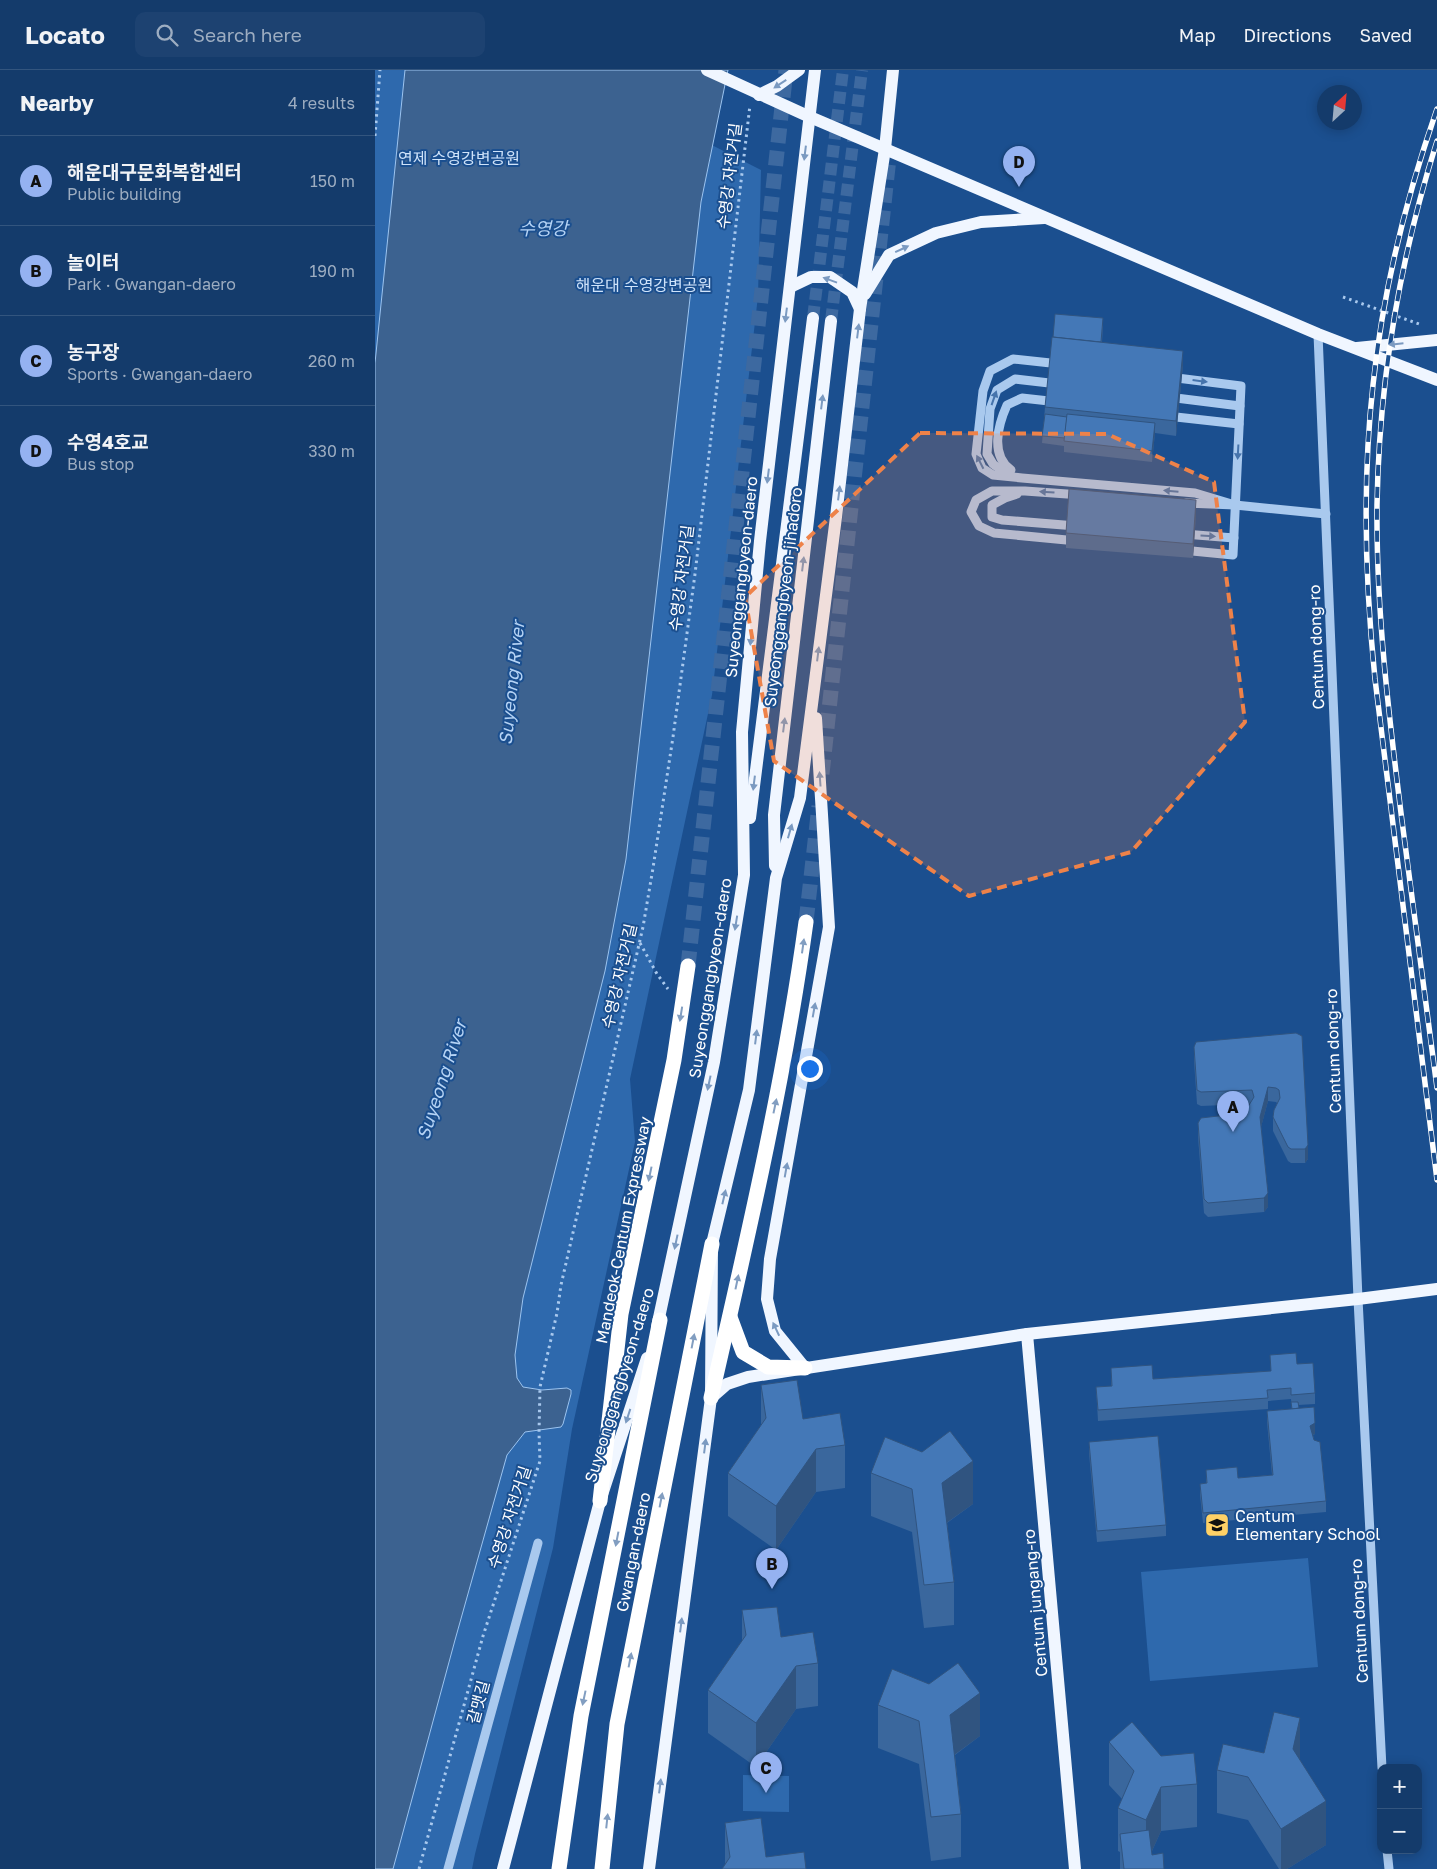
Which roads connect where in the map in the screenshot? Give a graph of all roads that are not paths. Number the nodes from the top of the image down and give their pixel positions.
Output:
1 (707, 70) edge
2 (799, 70) edge
3 (815, 70) edge
4 (893, 70) edge
5 (755, 96) junction
6 (809, 117) junction
7 (885, 149) junction
8 (1046, 218) junction
9 (789, 287) junction
10 (861, 304) junction
11 (813, 318) tunnel mouth
12 (831, 321) tunnel mouth
13 (1318, 334) junction
14 (1437, 340) edge
15 (1355, 348) junction
16 (1070, 365) edge
17 (1163, 377) edge
18 (1437, 380) edge
19 (1068, 385) edge
20 (1161, 396) edge
21 (1066, 403) edge
22 (1240, 406) junction
23 (1159, 415) edge
24 (1239, 424) junction
25 (1023, 478) junction
26 (1025, 491) junction
27 (1095, 496) edge
28 (1173, 502) edge
29 (1235, 505) junction
30 (1326, 514) junction
31 (1087, 527) edge
32 (1175, 533) edge
33 (1234, 538) junction
34 (1086, 542) edge
35 (1174, 550) edge
36 (814, 688) junction
37 (744, 875) junction
38 (776, 878) junction
39 (806, 922) tunnel mouth
40 (688, 966) tunnel mouth
41 (713, 1244) junction
42 (1437, 1288) edge
43 (1359, 1299) junction
44 (730, 1317) junction
45 (659, 1320) junction
46 (1027, 1334) junction
47 (805, 1368) junction
48 (711, 1398) junction
49 (600, 1501) junction
50 (538, 1543) dead end
51 (1382, 1764) edge
52 (1387, 1854) edge
53 (448, 1869) edge
54 (503, 1869) edge
55 (559, 1869) edge
56 (602, 1869) edge
57 (649, 1869) edge
58 (1075, 1869) edge
59 (1389, 1869) edge

1 - 5 main road
2 -> 5 main road
3 - 6 main road, Suyeonggangbyeon-daero
4 - 7 main road
5 - 6 main road
6 - 7 main road
6 -> 9 main road, Suyeonggangbyeon-daero
7 - 8 main road
7 - 10 main road
10 -> 8 main road
8 - 13 main road
10 -> 9 main road
9 -> 37 main road, Suyeonggangbyeon-daero
36 -> 10 main road
11 -> 37 main road, Suyeonggangbyeon-jihadoro
38 -> 12 main road, Suyeonggangbyeon-jihadoro
13 - 15 main road
13 - 30 street, Centum dong-ro
14 -> 15 main road
15 - 18 main road
25 -> 16 street
17 -> 22 street
25 -> 19 street
20 - 22 street
21 - 25 street
22 - 24 street
23 - 24 street
24 -> 29 street
29 -> 25 street
27 -> 26 street
26 - 31 street
26 - 34 street
28 - 29 street
29 - 30 street
29 - 33 street
30 - 43 street, Centum dong-ro
32 -> 33 street
33 - 35 street
38 -> 36 main road
47 -> 36 main road
37 -> 45 main road, Suyeonggangbyeon-daero
41 -> 38 main road
44 -> 39 highway
40 -> 49 highway, Mandeok-Centum Expressway
41 - 48 main road
56 -> 41 highway, Gwangan-daero
42 - 43 main road
43 - 46 main road
43 - 51 street, Centum dong-ro
44 - 47 highway
44 - 48 highway
45 -> 49 main road, Suyeonggangbyeon-daero
45 -> 55 highway, Gwangan-daero
46 - 47 main road
46 - 58 main road, Centum jungang-ro
47 - 48 main road
57 -> 48 main road
49 - 54 main road, Suyeonggangbyeon-daero
50 - 53 street, 갈맷길
52 - 59 street

